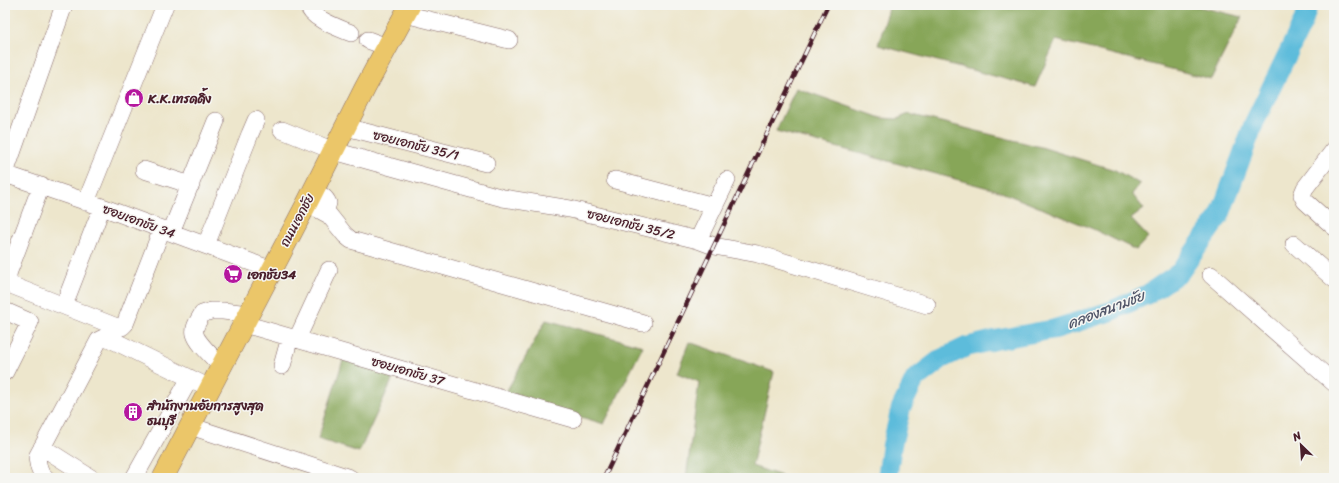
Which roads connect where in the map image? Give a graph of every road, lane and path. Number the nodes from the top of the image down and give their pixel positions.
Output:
1 (64, 5) edge
2 (164, 5) edge
3 (308, 5) edge
4 (407, 9) edge
5 (351, 33) dead end
6 (509, 40) dead end
7 (256, 120) dead end
8 (216, 121) dead end
9 (346, 127) junction
10 (282, 130) dead end
11 (1334, 150) edge
12 (334, 151) junction
13 (486, 163) dead end
14 (144, 170) dead end
15 (5, 174) edge
16 (615, 180) dead end
17 (727, 180) dead end
18 (191, 185) junction
19 (41, 186) junction
20 (86, 202) junction
21 (315, 202) junction
22 (714, 206) junction
23 (102, 207) junction
24 (1334, 227) edge
25 (166, 231) junction
26 (698, 240) junction
27 (1294, 244) dead end
28 (206, 245) junction
29 (272, 270) junction
30 (329, 270) dead end
31 (1211, 275) dead end
32 (1334, 279) edge
33 (64, 305) junction
34 (927, 306) dead end
35 (5, 311) edge
36 (246, 319) junction
37 (643, 323) dead end
38 (293, 338) junction
39 (221, 366) junction
40 (282, 366) dead end
41 (5, 372) edge
42 (190, 378) junction
43 (1334, 383) edge
44 (210, 388) junction
45 (573, 419) dead end
46 (190, 426) junction
47 (42, 447) junction
48 (167, 477) edge
49 (46, 478) edge
50 (91, 478) edge
51 (134, 478) edge
52 (350, 478) edge

1 - 15 street
2 - 20 street
3 - 5 street
4 - 6 street
4 - 9 main road, ถนนเอกชัย
7 - 28 street
8 - 18 street
9 - 12 main road, ถนนเอกชัย
9 - 13 street, ซอยเอกชัย 35/1
10 - 12 street, ซอยเอกชัย 35/2
11 - 24 street
12 - 21 main road, ถนนเอกชัย
12 - 26 street, ซอยเอกชัย 35/2
14 - 18 street
15 - 19 street, ซอยเอกชัย 34
16 - 22 street
17 - 22 street
18 - 25 street
19 - 20 street, ซอยเอกชัย 34
19 - 33 street
20 - 23 street, ซอยเอกชัย 34
21 - 29 main road, ถนนเอกชัย
21 - 37 street
22 - 26 street
23 - 25 street, ซอยเอกชัย 34
23 - 33 street
25 - 28 street, ซอยเอกชัย 34
25 - 33 street
26 - 34 street, ซอยเอกชัย 35/2
27 - 32 street
28 - 29 street, ซอยเอกชัย 34
29 - 36 main road, ถนนเอกชัย
30 - 38 street
31 - 43 street
35 - 41 street
36 - 38 street, ซอยเอกชัย 37
36 - 39 main road, ถนนเอกชัย
36 - 39 street, ซอยเอกชัย 37
38 - 40 street
38 - 45 street, ซอยเอกชัย 37
39 - 44 main road, ถนนเอกชัย
42 - 44 street
42 - 47 street
42 - 51 street
44 - 46 main road, ถนนเอกชัย
46 - 48 main road, ถนนเอกชัย
46 - 52 street
47 - 49 street
47 - 50 street

